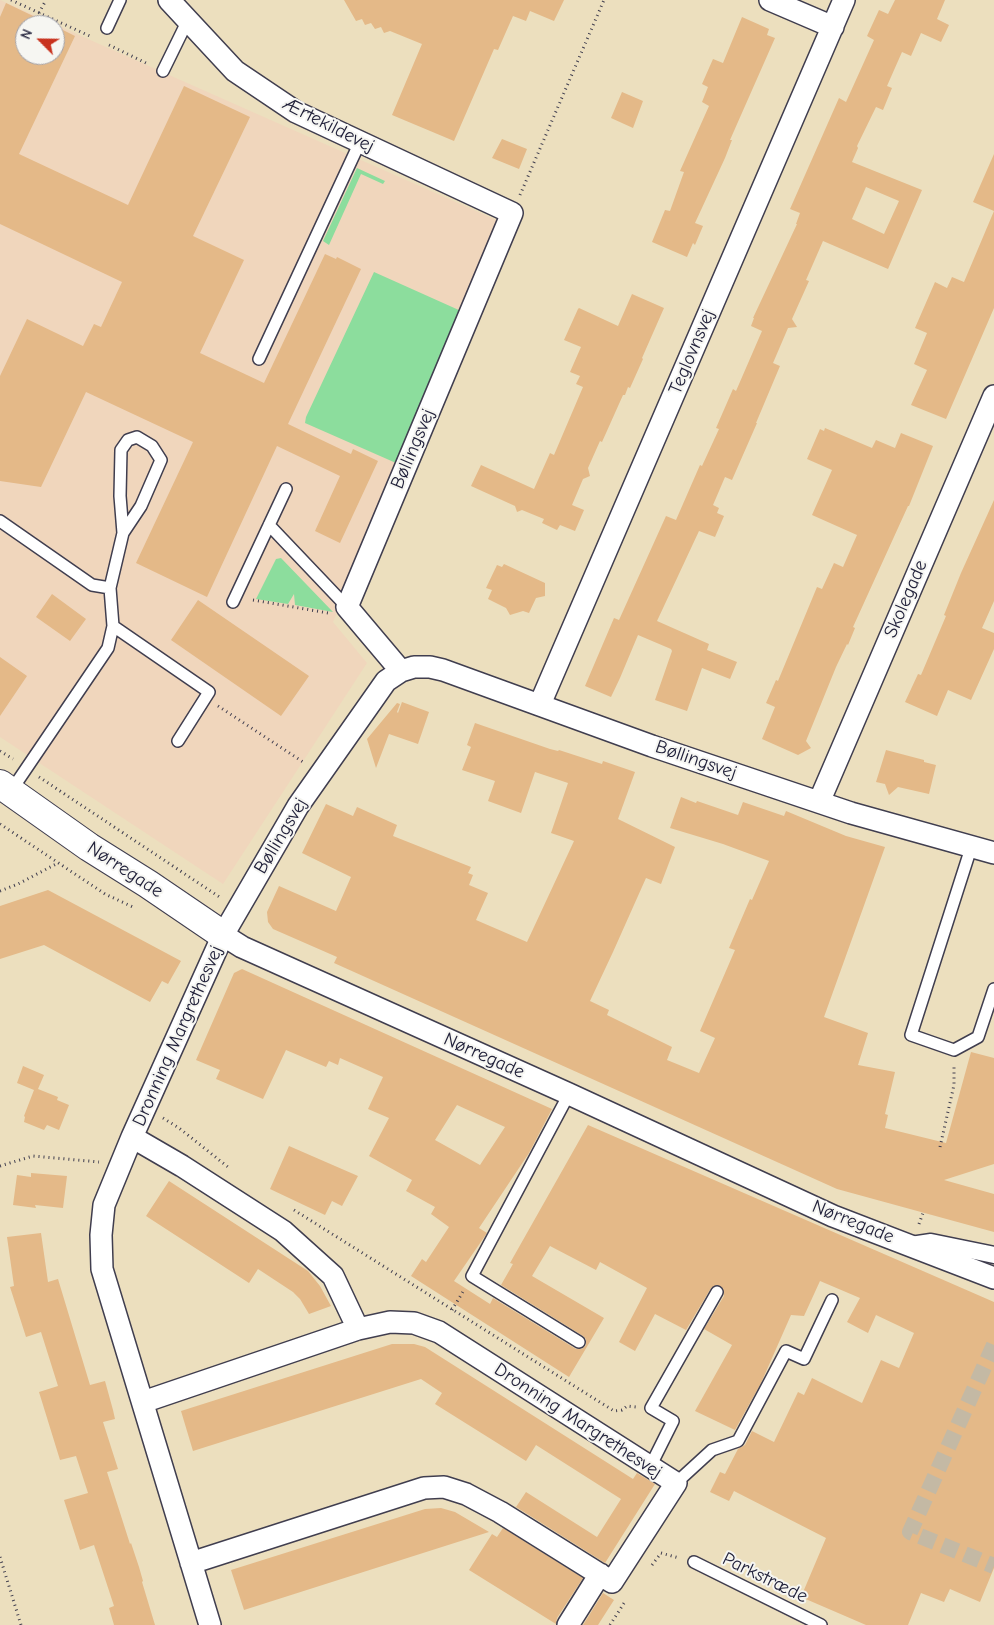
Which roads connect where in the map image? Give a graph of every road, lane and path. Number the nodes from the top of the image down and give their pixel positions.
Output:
1 (11, 0) edge
2 (46, 0) edge
3 (120, 0) edge
4 (169, 0) edge
5 (604, 0) edge
6 (770, 0) edge
7 (844, 0) edge
8 (39, 13) junction
9 (188, 20) junction
10 (833, 27) junction
11 (107, 28) dead end
12 (163, 71) joint
13 (360, 142) junction
14 (512, 213) junction
15 (259, 358) dead end
16 (994, 396) edge
17 (286, 489) dead end
18 (0, 521) edge
19 (269, 525) junction
20 (123, 533) junction
21 (110, 588) junction
22 (234, 600) joint
23 (351, 612) junction
24 (113, 626) junction
25 (401, 671) junction
26 (206, 697) junction
27 (540, 704) junction
28 (178, 741) dead end
29 (0, 751) edge
30 (26, 769) junction
31 (320, 774) junction
32 (6, 787) edge
33 (819, 802) junction
34 (0, 824) edge
35 (971, 848) junction
36 (994, 853) edge
37 (58, 863) junction
38 (0, 891) edge
39 (238, 909) junction
40 (140, 910) dead end
41 (223, 935) junction
42 (994, 989) edge
43 (954, 1050) junction
44 (569, 1094) junction
45 (144, 1110) junction
46 (132, 1137) junction
47 (940, 1148) dead end
48 (0, 1166) edge
49 (230, 1168) dead end
50 (118, 1171) junction
51 (286, 1205) dead end
52 (911, 1245) junction
53 (994, 1255) edge
54 (472, 1276) junction
55 (994, 1278) edge
56 (717, 1292) dead end
57 (832, 1300) dead end
58 (452, 1309) junction
59 (358, 1329) junction
60 (439, 1332) junction
61 (579, 1342) dead end
62 (143, 1402) junction
63 (651, 1408) junction
64 (650, 1467) junction
65 (676, 1484) junction
66 (0, 1557) edge
67 (694, 1562) joint
68 (191, 1563) junction
69 (650, 1568) dead end
70 (600, 1574) junction
71 (629, 1596) dead end
72 (21, 1625) edge
73 (210, 1625) edge
74 (568, 1625) edge
75 (610, 1625) edge
76 (821, 1625) edge

1 - 8 path
2 - 8 path
3 - 11 lane
4 - 9 street, Ærtekildevej
5 - 14 path
6 - 10 street
7 - 10 street, Teglovnsvej
8 - 12 path
9 - 12 lane
9 - 13 street, Ærtekildevej
10 - 27 street, Teglovnsvej
13 - 14 street, Ærtekildevej
13 - 15 lane
14 - 23 street, Bøllingsvej
16 - 33 street, Skolegade
17 - 19 lane
18 - 21 lane
19 - 22 lane
19 - 23 lane
20 - 20 lane
20 - 21 lane
21 - 24 lane
22 - 23 path
23 - 25 street
24 - 26 lane
24 - 30 lane
25 - 27 street, Bøllingsvej
25 - 31 street, Bøllingsvej
26 - 28 lane
26 - 31 path
27 - 33 street, Bøllingsvej
29 - 30 path
30 - 32 lane
30 - 39 path
31 - 39 street, Bøllingsvej
32 - 41 street, Nørregade
33 - 35 street, Bøllingsvej
34 - 37 path
35 - 36 street, Bøllingsvej
35 - 43 lane
37 - 38 path
37 - 40 path
39 - 41 street, Bøllingsvej
41 - 44 street, Nørregade
41 - 45 street, Dronning Margrethesvej
42 - 43 lane
43 - 47 path
44 - 52 street, Nørregade
44 - 54 lane
45 - 46 street, Dronning Margrethesvej
45 - 49 path
46 - 50 street, Dronning Margrethesvej
46 - 59 street, Dronning Margrethesvej
48 - 50 path
50 - 62 street, Dronning Margrethesvej
51 - 58 path
52 - 53 street
52 - 55 street, Nørregade
54 - 58 path
54 - 61 lane
56 - 63 lane
57 - 65 lane
58 - 60 path
58 - 63 path
59 - 60 street, Dronning Margrethesvej
59 - 62 street, Dronning Margrethesvej
60 - 64 street, Dronning Margrethesvej
62 - 68 street, Dronning Margrethesvej
63 - 64 lane
64 - 65 street, Dronning Margrethesvej
65 - 70 street, Dronning Margrethesvej
66 - 72 path
67 - 69 path
67 - 76 lane, Parkstræde
68 - 70 street
68 - 73 street, Dronning Margrethesvej
70 - 74 street
71 - 75 path

